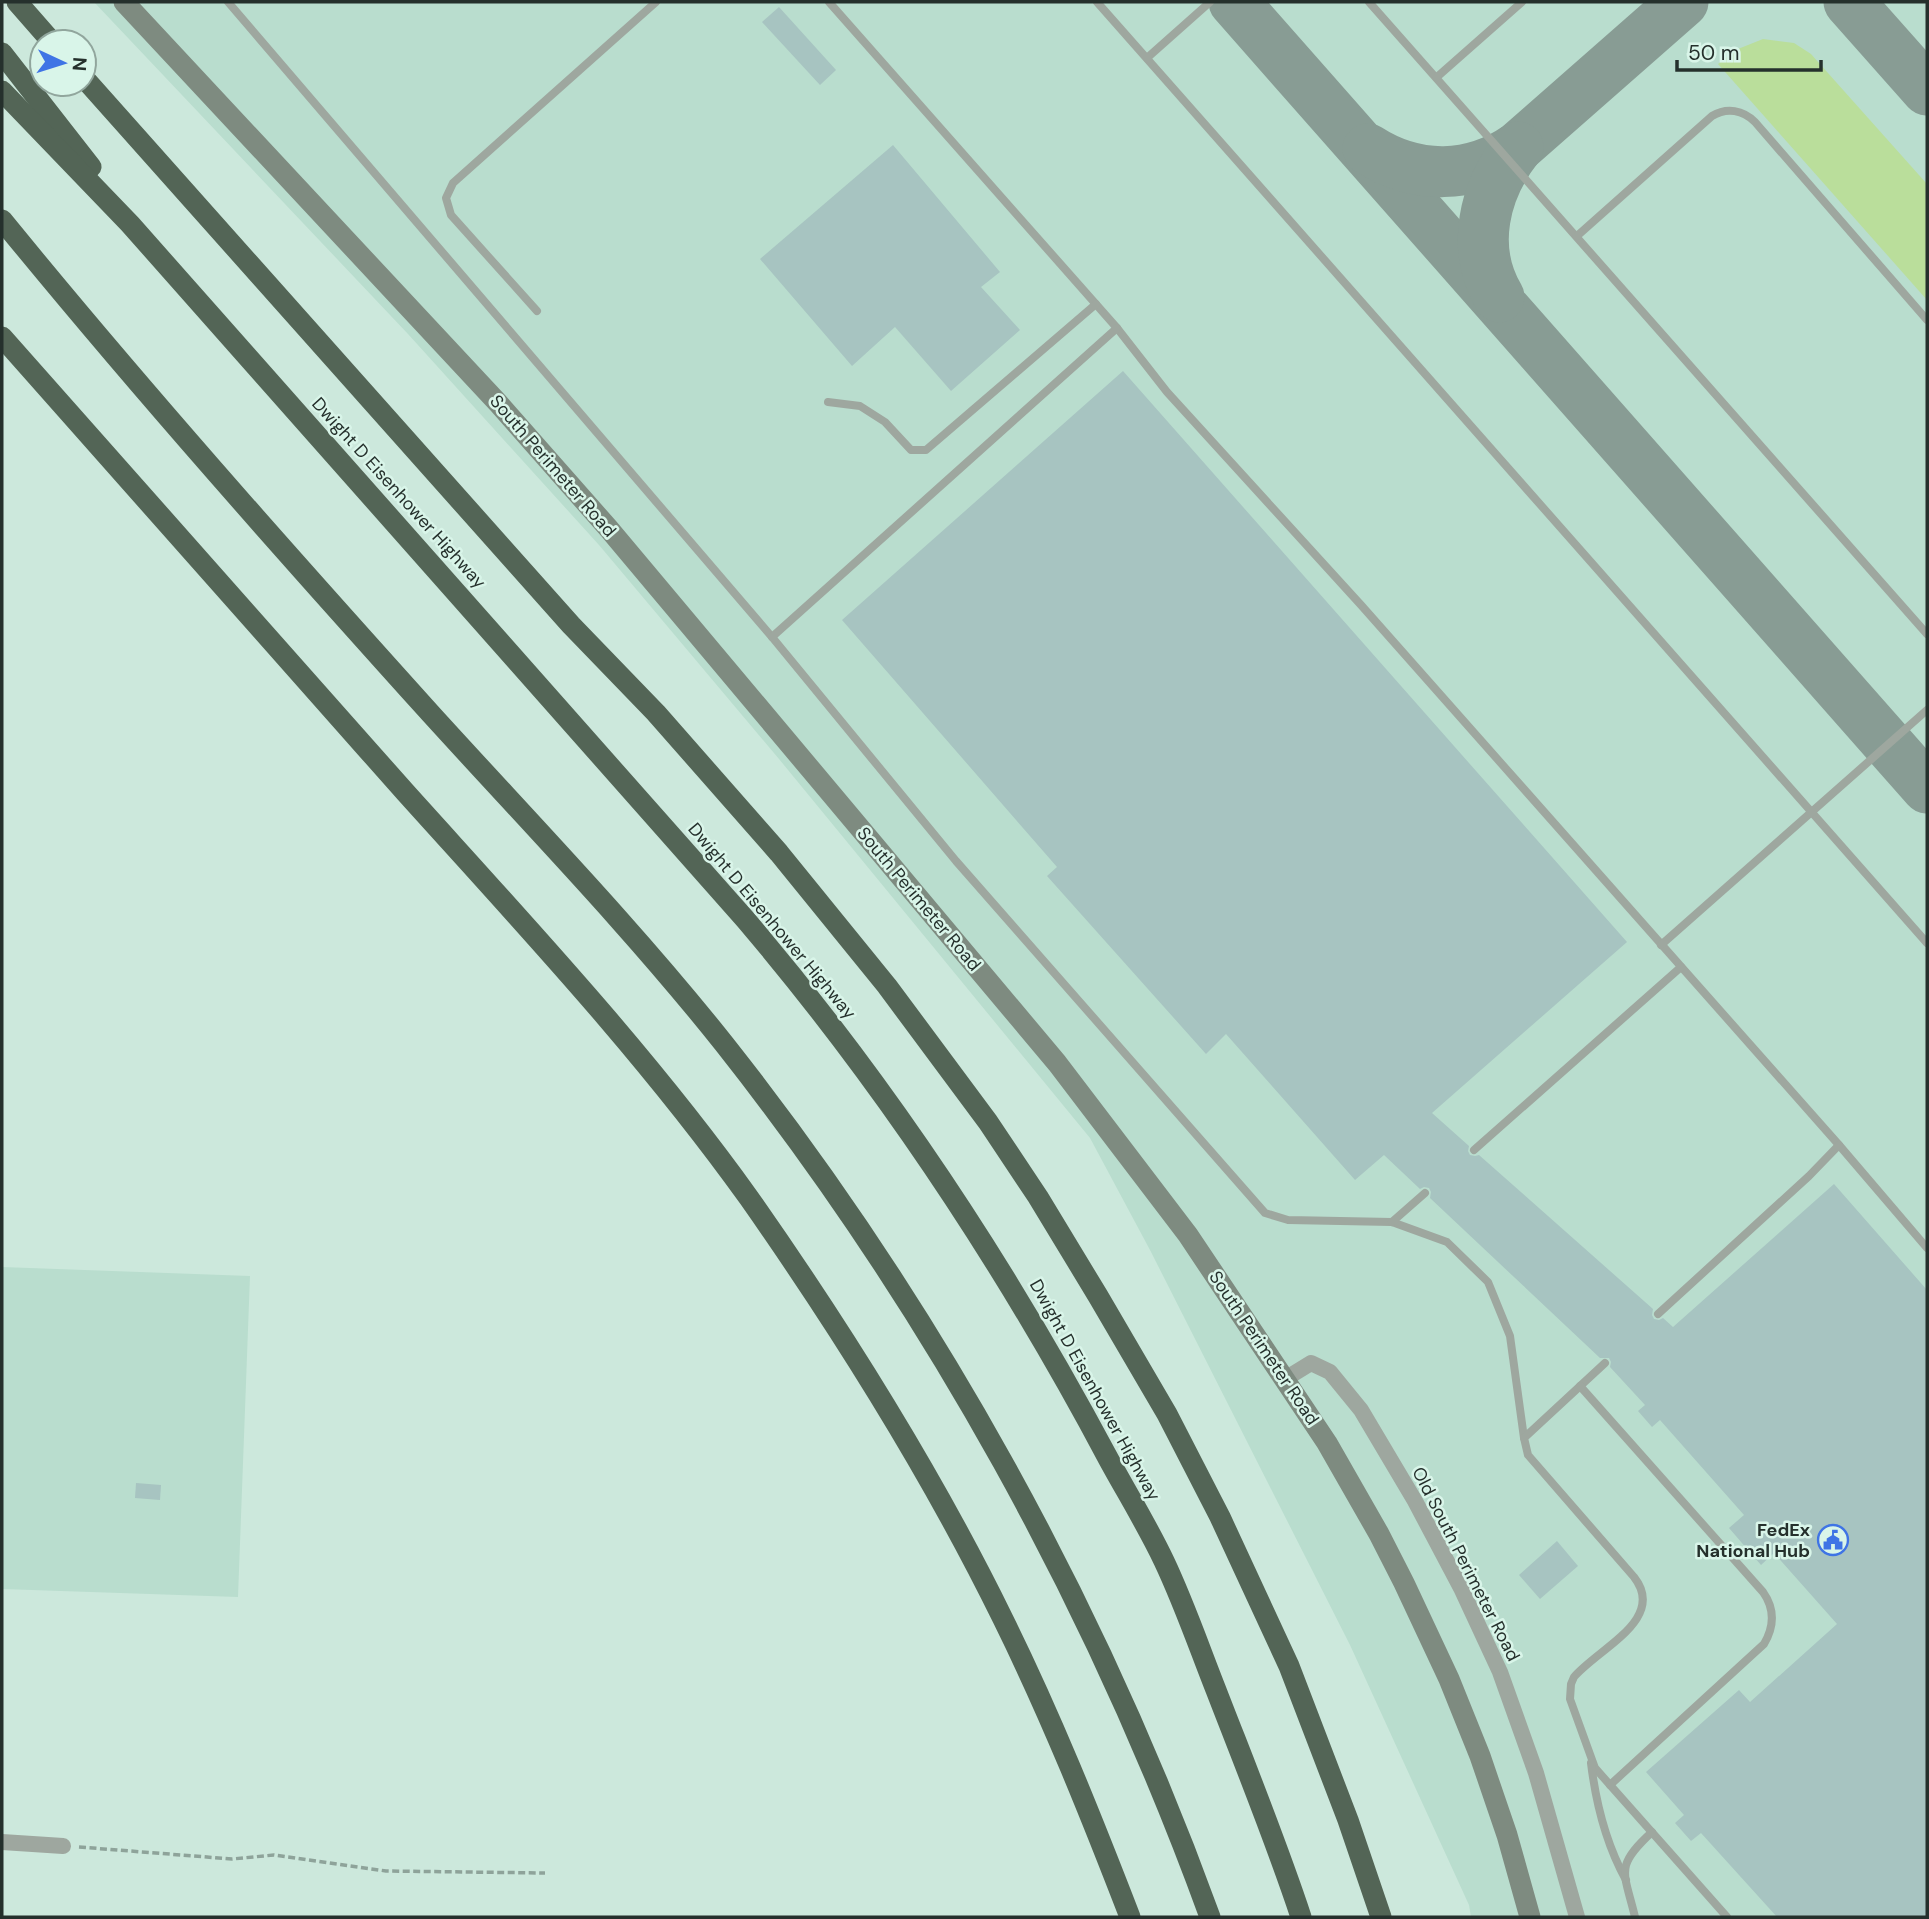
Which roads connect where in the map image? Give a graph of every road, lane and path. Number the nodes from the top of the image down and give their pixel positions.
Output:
1 (17, 2) edge
2 (228, 2) edge
3 (656, 2) edge
4 (829, 2) edge
5 (1097, 2) edge
6 (1210, 2) edge
7 (1369, 2) edge
8 (1522, 2) edge
9 (133, 7) edge
10 (40, 28) edge
11 (2, 53) edge
12 (1147, 58) junction
13 (1437, 77) junction
14 (2, 91) edge
15 (98, 94) edge
16 (2, 220) edge
17 (1577, 236) junction
18 (2, 242) edge
19 (181, 281) junction
20 (1096, 304) junction
21 (537, 311) dead end
22 (1926, 319) edge
23 (1117, 328) junction
24 (2, 337) edge
25 (106, 347) junction
26 (828, 402) dead end
27 (1927, 634) edge
28 (772, 637) junction
29 (1927, 710) edge
30 (1812, 811) junction
31 (1927, 943) edge
32 (1661, 945) junction
33 (1681, 967) junction
34 (1839, 1145) junction
35 (1474, 1150) dead end
36 (1425, 1193) dead end
37 (1392, 1222) junction
38 (1927, 1248) edge
39 (1658, 1314) dead end
40 (1605, 1363) dead end
41 (1285, 1379) junction
42 (1580, 1386) junction
43 (1524, 1438) junction
44 (1591, 1760) junction
45 (1610, 1785) junction
46 (1652, 1832) junction
47 (2, 1843) edge
48 (63, 1846) joint
49 (544, 1873) dead end
50 (1626, 1880) junction
51 (1130, 1917) edge
52 (1210, 1917) edge
53 (1301, 1917) edge
54 (1381, 1917) edge
55 (1530, 1917) edge
56 (1577, 1917) edge
57 (1635, 1917) edge
58 (1727, 1917) edge

1 - 10 highway
2 - 28 lane
3 - 21 lane
4 - 20 lane
5 - 12 lane
6 - 12 lane
7 - 13 lane
8 - 13 lane
9 - 41 street, South Perimeter Road
11 - 19 highway
12 - 30 lane
13 - 17 lane
14 - 19 highway, Dwight D Eisenhower Highway
15 - 54 highway
16 - 25 highway
17 - 22 lane
17 - 27 lane
18 - 25 highway
19 - 53 highway, Dwight D Eisenhower Highway
20 - 23 lane
20 - 26 lane
23 - 28 lane
23 - 32 lane
24 - 51 highway
25 - 52 highway
28 - 37 lane
29 - 30 lane
30 - 31 lane
30 - 32 lane
32 - 33 lane
33 - 34 lane
33 - 35 lane
34 - 38 lane
34 - 39 lane
36 - 37 lane
37 - 43 lane
40 - 42 lane
41 - 55 street, South Perimeter Road
41 - 56 street, Old South Perimeter Road
42 - 43 lane
42 - 45 lane
43 - 44 lane
44 - 45 lane
44 - 50 lane
45 - 46 lane
46 - 50 lane
46 - 58 lane
47 - 48 street
48 - 49 path
50 - 57 lane

